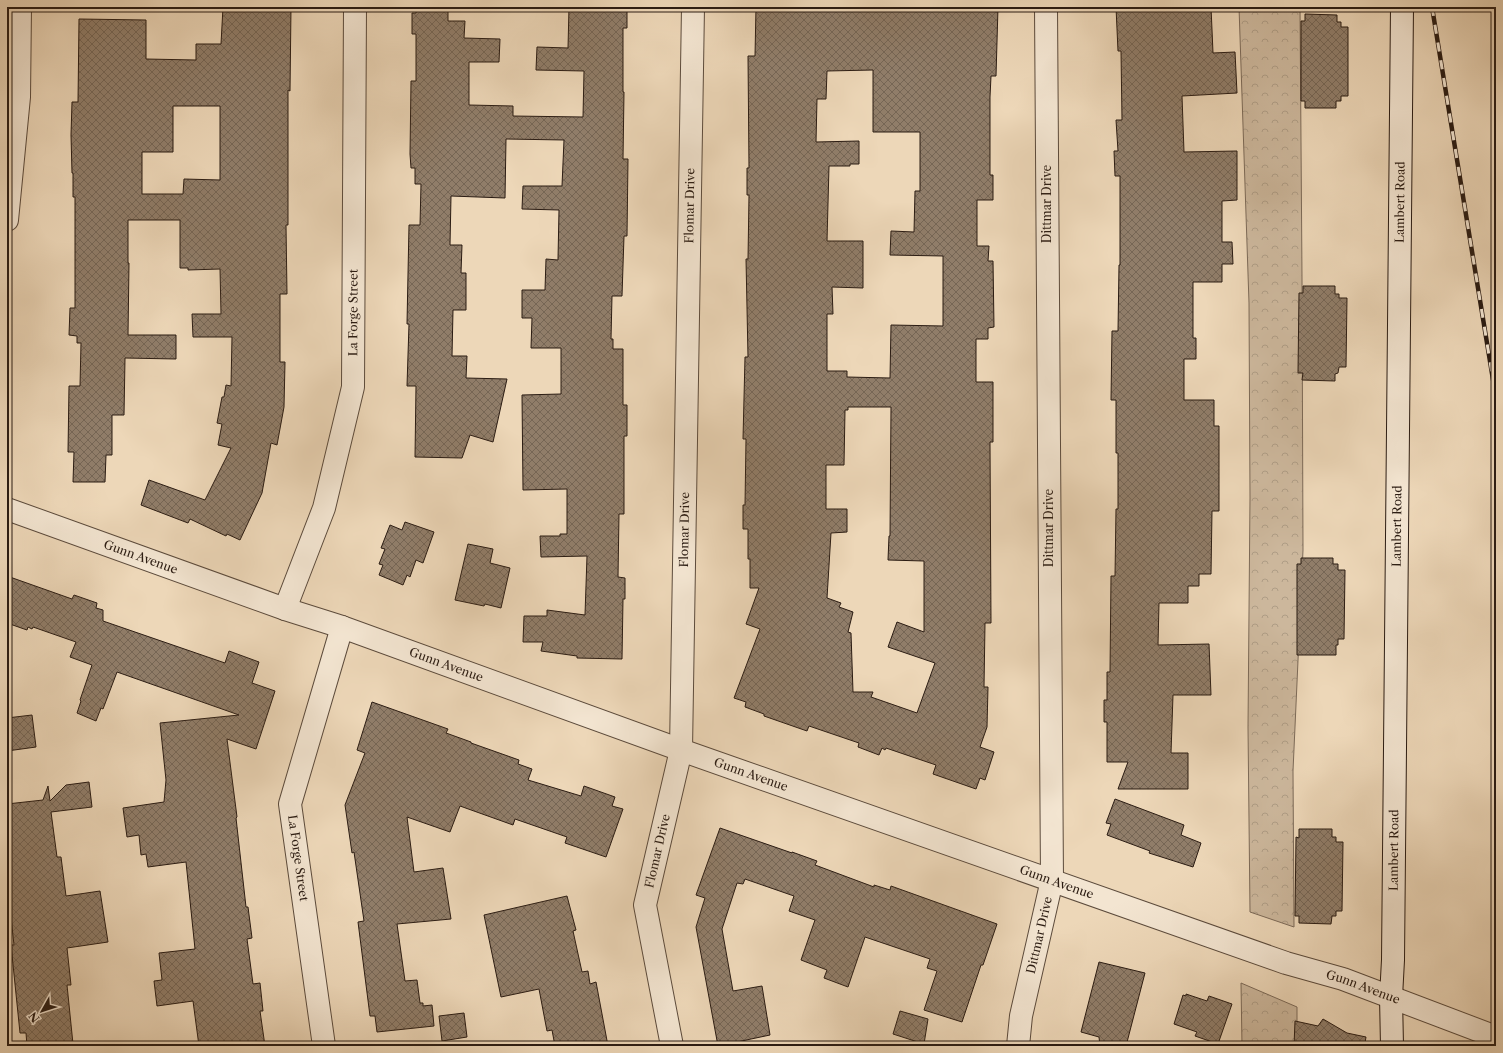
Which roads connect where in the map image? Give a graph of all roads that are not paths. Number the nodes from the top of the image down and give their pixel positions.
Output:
1 (20, 7) edge
2 (356, 7) edge
3 (693, 7) edge
4 (1046, 7) edge
5 (1402, 7) edge
6 (13, 97) edge
7 (7, 220) edge
8 (7, 509) edge
9 (286, 609) junction
10 (342, 627) junction
11 (681, 750) junction
12 (1052, 880) junction
13 (1391, 997) junction
14 (1496, 1037) edge
15 (324, 1046) edge
16 (672, 1046) edge
17 (1018, 1046) edge
18 (1392, 1046) edge

1 - 6 street
2 - 9 street, La Forge Street
3 - 11 street, Flomar Drive
4 - 12 street, Dittmar Drive
5 - 13 street, Lambert Road
6 - 7 street
8 - 9 street, Gunn Avenue
9 - 10 street, Gunn Avenue
10 - 11 street, Gunn Avenue
10 - 15 street, La Forge Street
11 - 12 street, Gunn Avenue
11 - 16 street, Flomar Drive
12 - 13 street, Gunn Avenue
12 - 17 street, Dittmar Drive
13 - 14 street, Gunn Avenue
13 - 18 street, Lambert Road

